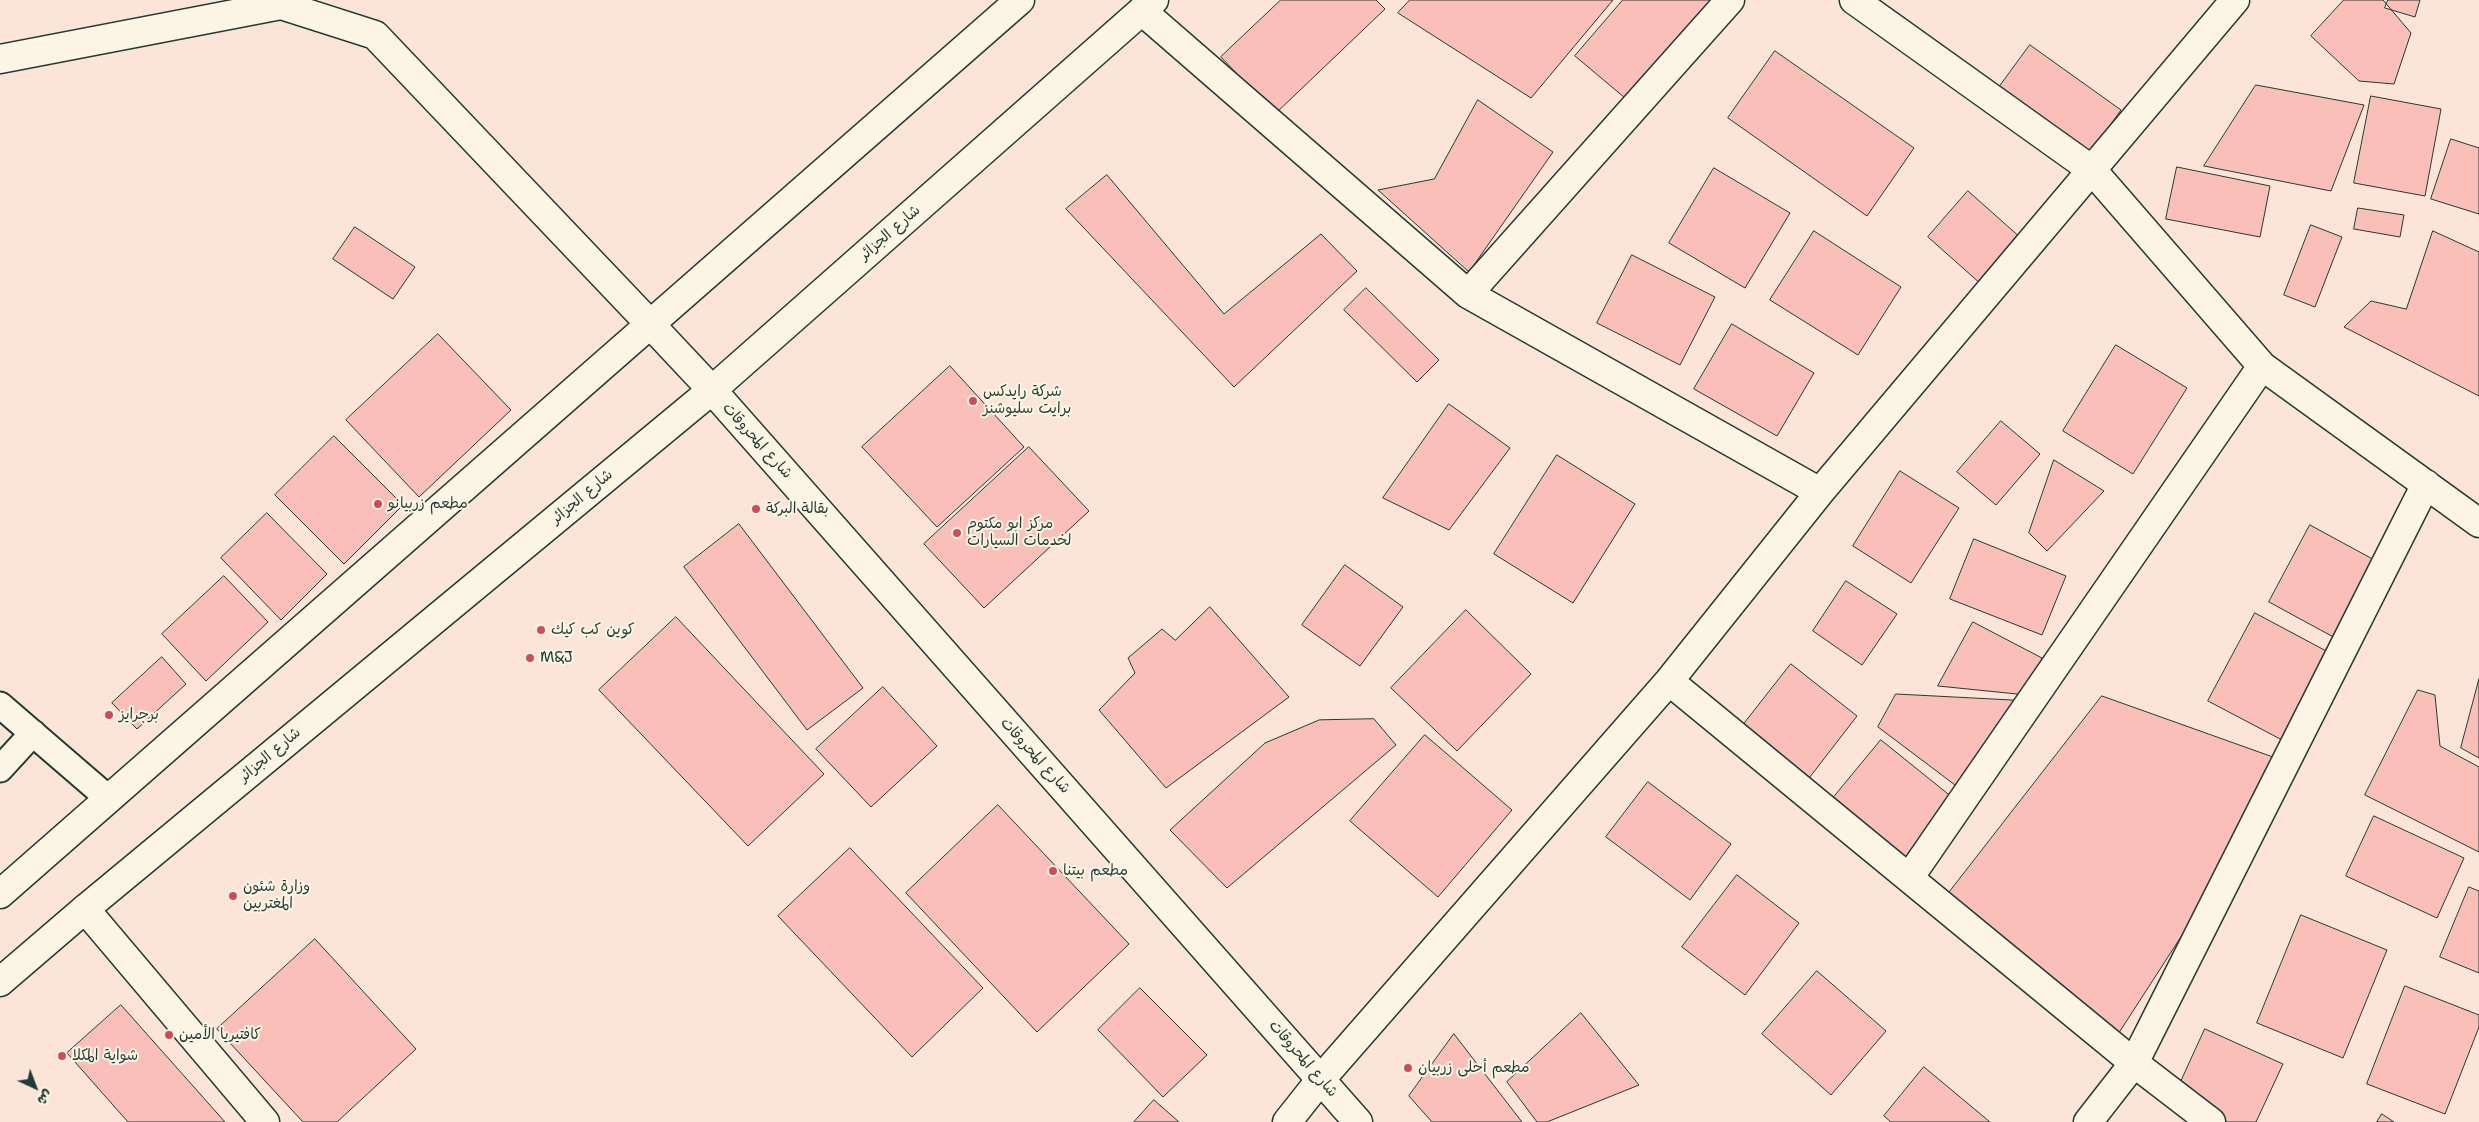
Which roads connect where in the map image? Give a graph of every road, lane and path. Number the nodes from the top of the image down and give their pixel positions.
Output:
1 (1020, 0) edge
2 (1730, 0) edge
3 (1854, 0) edge
4 (2235, 0) edge
5 (1148, 5) edge
6 (0, 59) edge
7 (2092, 170) junction
8 (1468, 294) junction
9 (650, 324) junction
10 (2262, 366) junction
11 (712, 390) junction
12 (2426, 484) junction
13 (1820, 492) junction
14 (2479, 523) edge
15 (1669, 680) junction
16 (0, 705) edge
17 (33, 733) junction
18 (0, 770) edge
19 (109, 799) junction
20 (1909, 878) junction
21 (0, 894) edge
22 (85, 909) junction
23 (0, 982) edge
24 (2134, 1063) junction
25 (1322, 1079) junction
26 (265, 1122) edge
27 (1286, 1122) edge
28 (1358, 1122) edge
29 (2088, 1122) edge
30 (2211, 1122) edge

1 - 9 street
2 - 8 street
3 - 7 street
4 - 7 street
5 - 8 street
5 - 11 street, شارع الجزائر
6 - 9 street, شارع المحروقات
7 - 10 street
7 - 13 street
8 - 13 street
9 - 11 street, شارع المحروقات
9 - 19 street
10 - 12 street
10 - 20 street
11 - 22 street, شارع الجزائر
11 - 25 street, شارع المحروقات
12 - 14 street
12 - 24 street
13 - 15 street
15 - 20 street
15 - 25 street
16 - 17 lane
17 - 18 lane
17 - 19 lane
19 - 21 street
20 - 24 street
22 - 23 street, شارع الجزائر
22 - 26 street
24 - 29 street
24 - 30 street
25 - 27 street
25 - 28 street, شارع المحروقات

